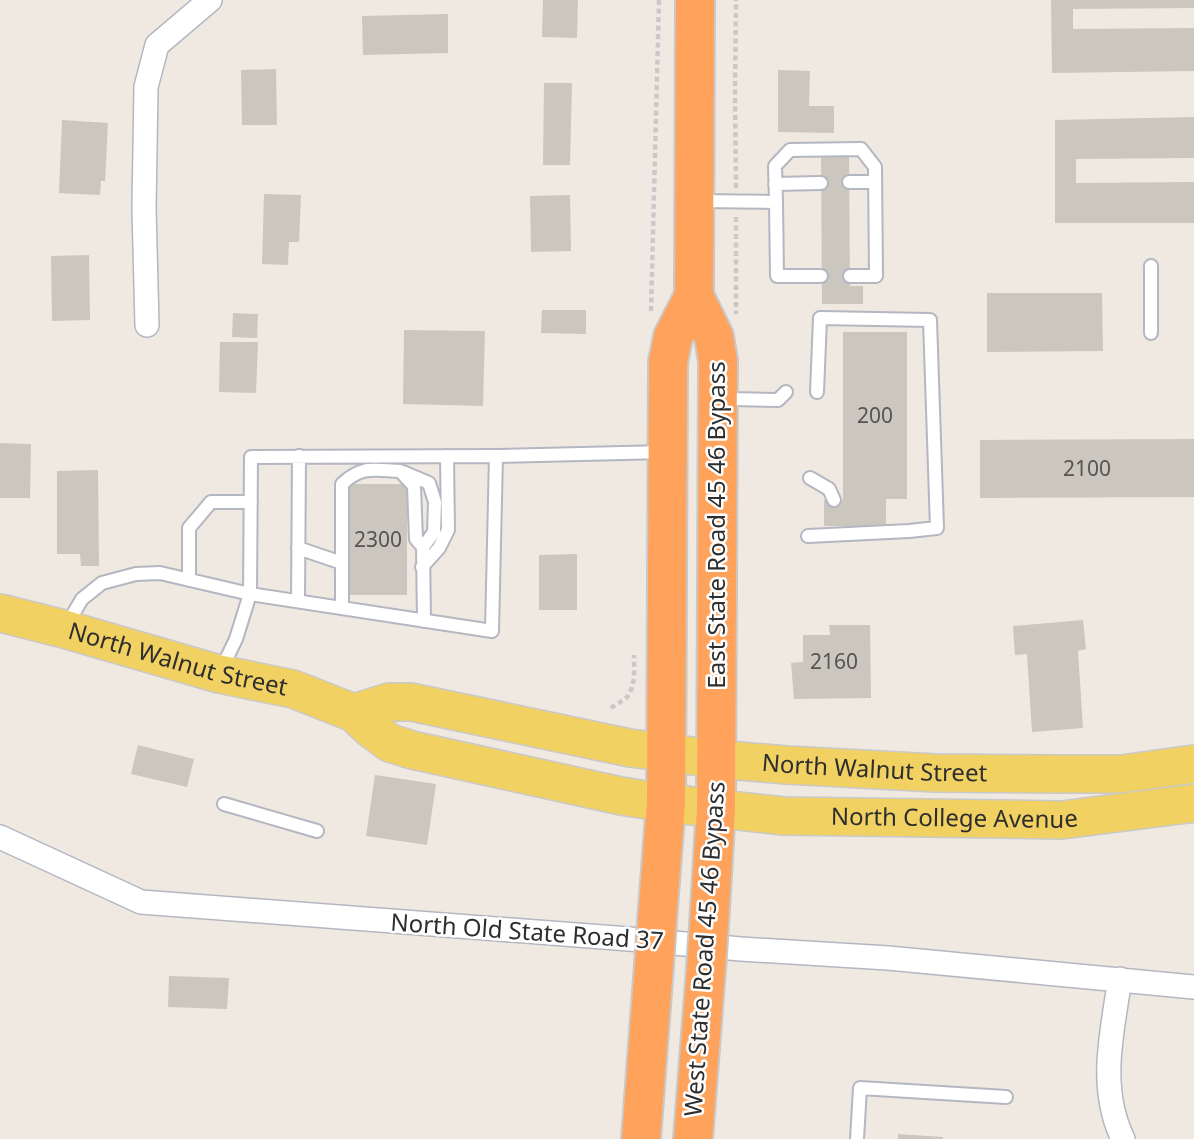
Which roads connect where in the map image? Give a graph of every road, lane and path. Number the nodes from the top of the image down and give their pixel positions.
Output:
1 (210, 0) edge
2 (695, 0) edge
3 (849, 182) dead end
4 (875, 182) junction
5 (821, 183) dead end
6 (775, 184) junction
7 (694, 201) junction
8 (776, 202) junction
9 (1151, 266) dead end
10 (821, 276) dead end
11 (850, 276) dead end
12 (694, 296) junction
13 (147, 325) dead end
14 (1151, 333) dead end
15 (718, 390) junction
16 (786, 392) dead end
17 (817, 392) dead end
18 (667, 452) junction
19 (299, 456) junction
20 (447, 456) junction
21 (496, 456) junction
22 (400, 471) junction
23 (810, 478) dead end
24 (835, 500) dead end
25 (251, 502) junction
26 (808, 536) dead end
27 (423, 547) junction
28 (298, 548) junction
29 (342, 563) junction
30 (422, 567) junction
31 (189, 580) junction
32 (250, 594) junction
33 (298, 601) junction
34 (342, 608) junction
35 (0, 613) edge
36 (424, 621) junction
37 (64, 629) junction
38 (219, 674) junction
39 (354, 713) junction
40 (666, 753) junction
41 (716, 759) junction
42 (1194, 764) edge
43 (666, 803) junction
44 (1194, 803) edge
45 (224, 804) dead end
46 (716, 808) junction
47 (317, 831) dead end
48 (0, 837) edge
49 (1120, 979) junction
50 (1194, 987) edge
51 (1006, 1097) dead end
52 (641, 1139) edge
53 (693, 1139) edge
54 (857, 1139) edge
55 (1123, 1139) edge

1 - 13 street
2 - 7 highway, East State Road 45 46 Bypass
3 - 4 lane
4 - 6 lane
4 - 11 lane
5 - 6 lane
6 - 8 lane
7 - 8 lane
7 - 12 highway, East State Road 45 46 Bypass
8 - 10 lane
9 - 14 lane
12 - 15 highway, East State Road 45 46 Bypass
12 - 18 highway, East State Road 45 46 Bypass
15 - 16 lane
15 - 41 highway, East State Road 45 46 Bypass
17 - 26 lane
18 - 21 lane
18 - 40 highway, East State Road 45 46 Bypass
19 - 20 lane
19 - 25 lane
19 - 28 lane
20 - 21 lane
20 - 30 lane
21 - 36 lane
22 - 27 lane
22 - 27 lane
22 - 29 lane
23 - 24 lane
25 - 31 lane
25 - 32 lane
27 - 30 lane
28 - 29 lane
28 - 33 lane
29 - 34 lane
30 - 36 lane
31 - 32 lane
31 - 37 lane
32 - 33 lane
32 - 38 lane
33 - 34 lane
34 - 36 lane
35 - 37 main road, North Walnut Street
37 - 38 main road, North Walnut Street
38 - 39 main road, North Walnut Street
39 - 40 main road, North Walnut Street
39 - 43 main road, North Walnut Street
40 - 41 main road, North Walnut Street
40 - 43 highway, East State Road 45 46 Bypass
41 - 42 main road, North Walnut Street
41 - 46 highway, West State Road 45 46 Bypass
43 - 46 main road, North Walnut Street
43 - 52 highway, West State Road 45 46 Bypass, bridge
44 - 46 main road, North College Avenue
45 - 47 lane
46 - 53 highway, West State Road 45 46 Bypass, bridge
48 - 49 street, North Old State Road 37
49 - 50 street, North Old State Road 37
49 - 55 street
51 - 54 lane

